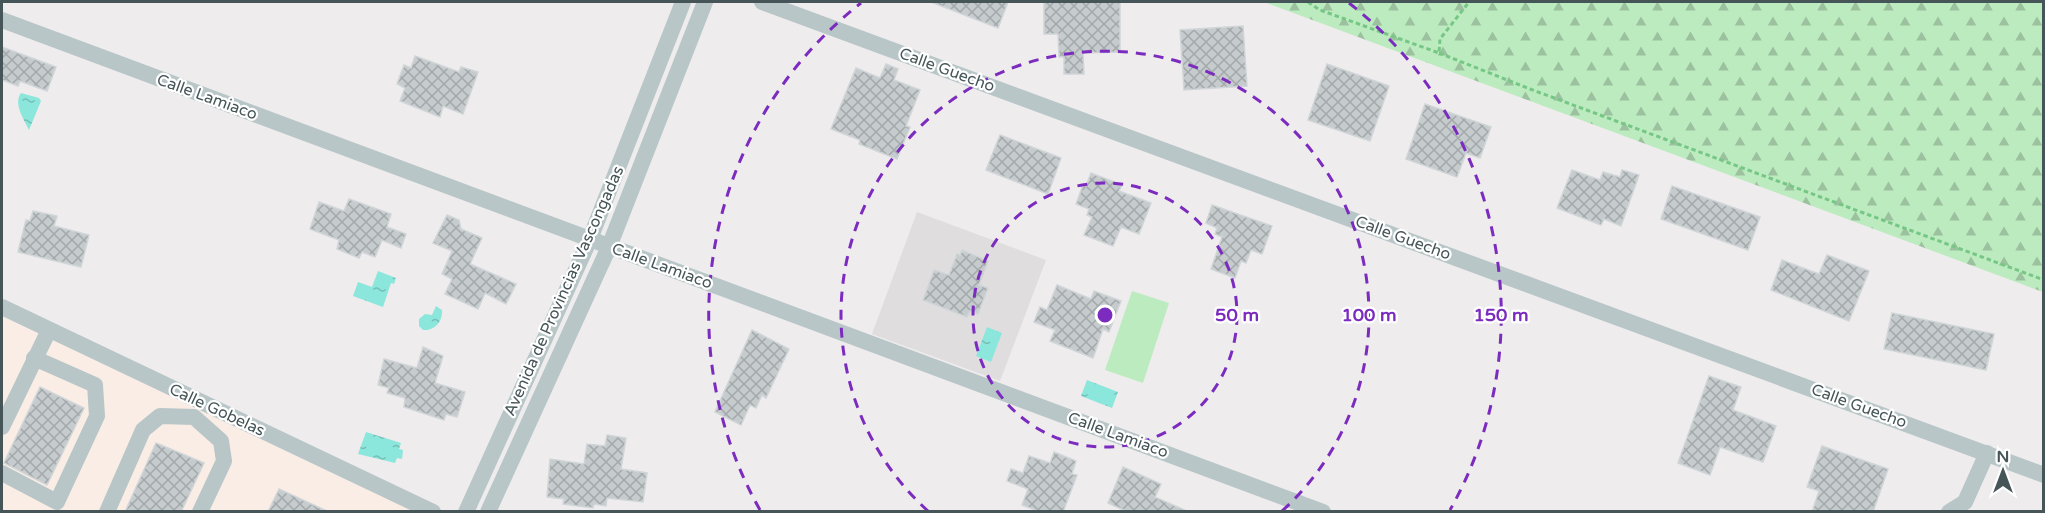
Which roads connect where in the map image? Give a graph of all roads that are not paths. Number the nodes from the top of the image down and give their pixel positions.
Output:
1 (683, 2) edge
2 (705, 2) edge
3 (762, 2) edge
4 (2, 20) edge
5 (590, 239) junction
6 (609, 247) junction
7 (2, 307) edge
8 (49, 330) junction
9 (34, 358) junction
10 (196, 409) junction
11 (2, 427) edge
12 (1987, 453) junction
13 (2, 473) edge
14 (2043, 475) edge
15 (107, 512) edge
16 (200, 512) edge
17 (433, 512) edge
18 (466, 512) edge
19 (488, 512) edge
20 (1323, 512) edge
21 (1948, 512) edge

1 - 5 street, Avenida de Provincias Vascongadas
2 - 6 street, Avenida de Provincias Vascongadas
3 - 12 street, Calle Guecho
4 - 5 street, Calle Lamiaco
5 - 6 street, Calle Lamiaco
5 - 18 street, Avenida de Provincias Vascongadas
6 - 19 street, Avenida de Provincias Vascongadas
6 - 20 street, Calle Lamiaco
7 - 8 street, Calle Gobelas
8 - 9 street
8 - 10 street, Calle Gobelas
9 - 11 street
9 - 13 street
10 - 15 street
10 - 16 street
10 - 17 street, Calle Gobelas
12 - 14 street, Calle Guecho
12 - 21 street

